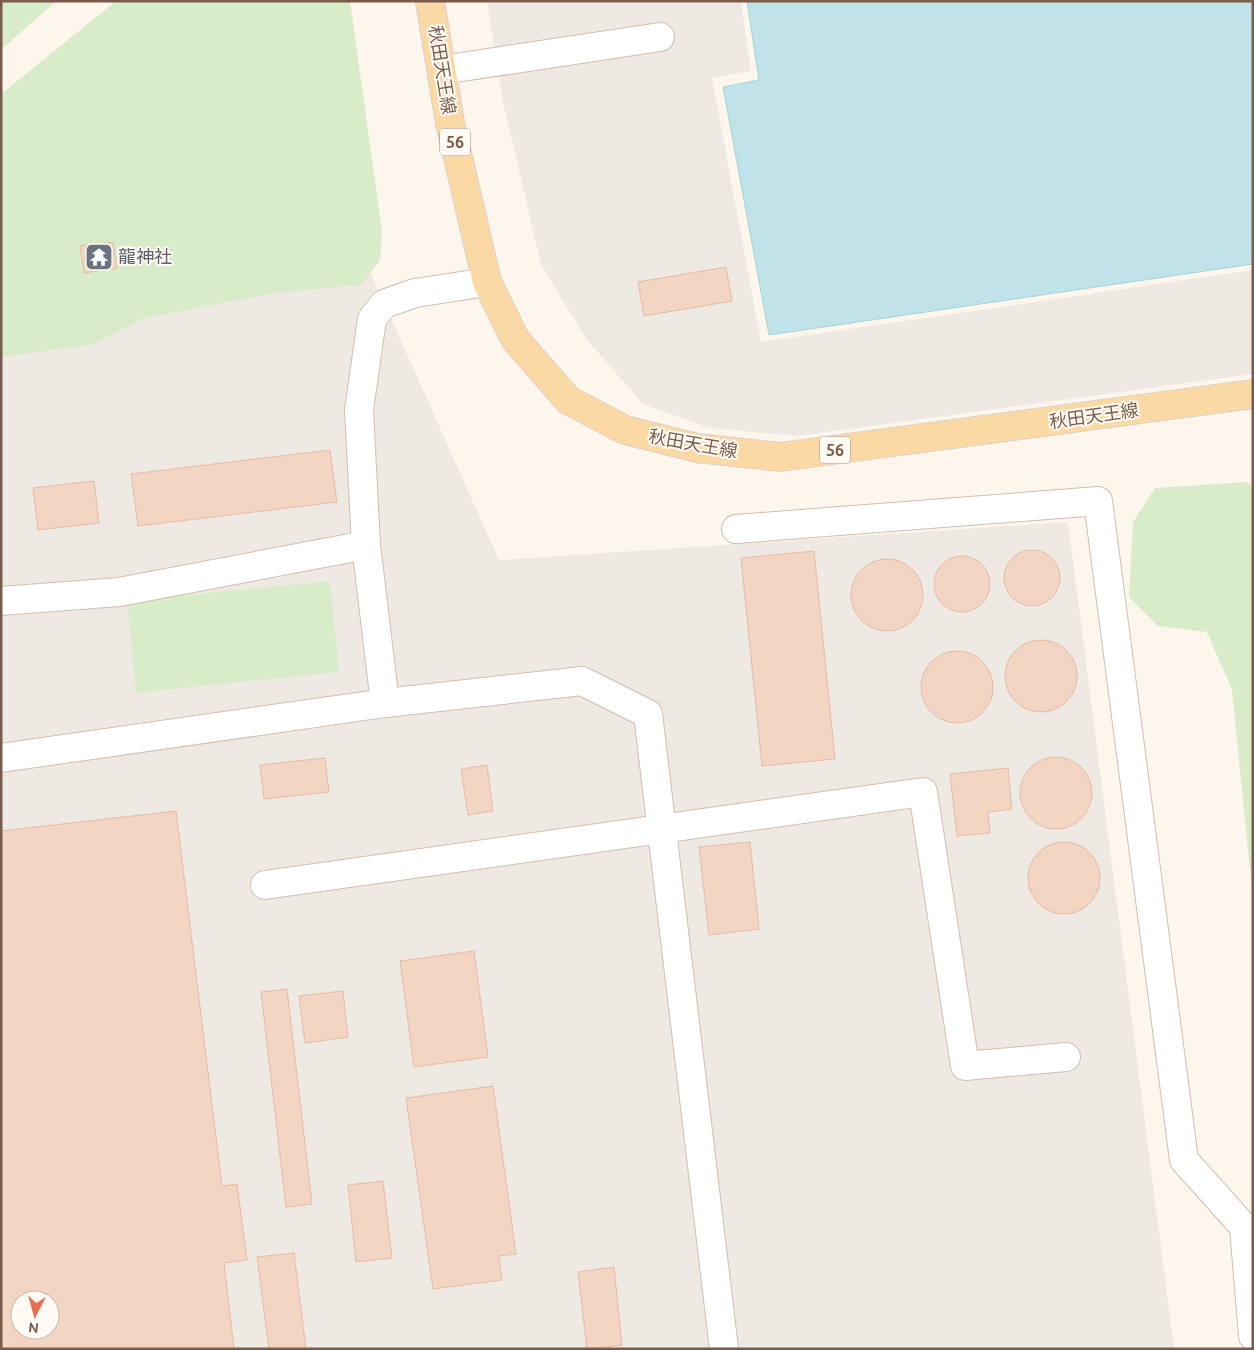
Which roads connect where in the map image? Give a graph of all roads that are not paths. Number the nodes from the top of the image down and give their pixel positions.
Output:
1 (430, 1) edge
2 (660, 37) dead end
3 (442, 70) junction
4 (487, 282) junction
5 (1253, 394) edge
6 (736, 529) dead end
7 (366, 545) junction
8 (1, 601) edge
9 (384, 704) junction
10 (1, 758) edge
11 (663, 829) junction
12 (265, 884) dead end
13 (1066, 1057) dead end
14 (1253, 1336) edge
15 (724, 1349) edge

1 - 3 main road, 秋田天王線 / 56
2 - 3 street
3 - 4 main road, 秋田天王線 / 56
4 - 5 main road, 秋田天王線 / 56
4 - 7 street
6 - 14 street
7 - 8 street
7 - 9 street
9 - 10 street
9 - 11 street
11 - 12 street
11 - 13 street
11 - 15 street

